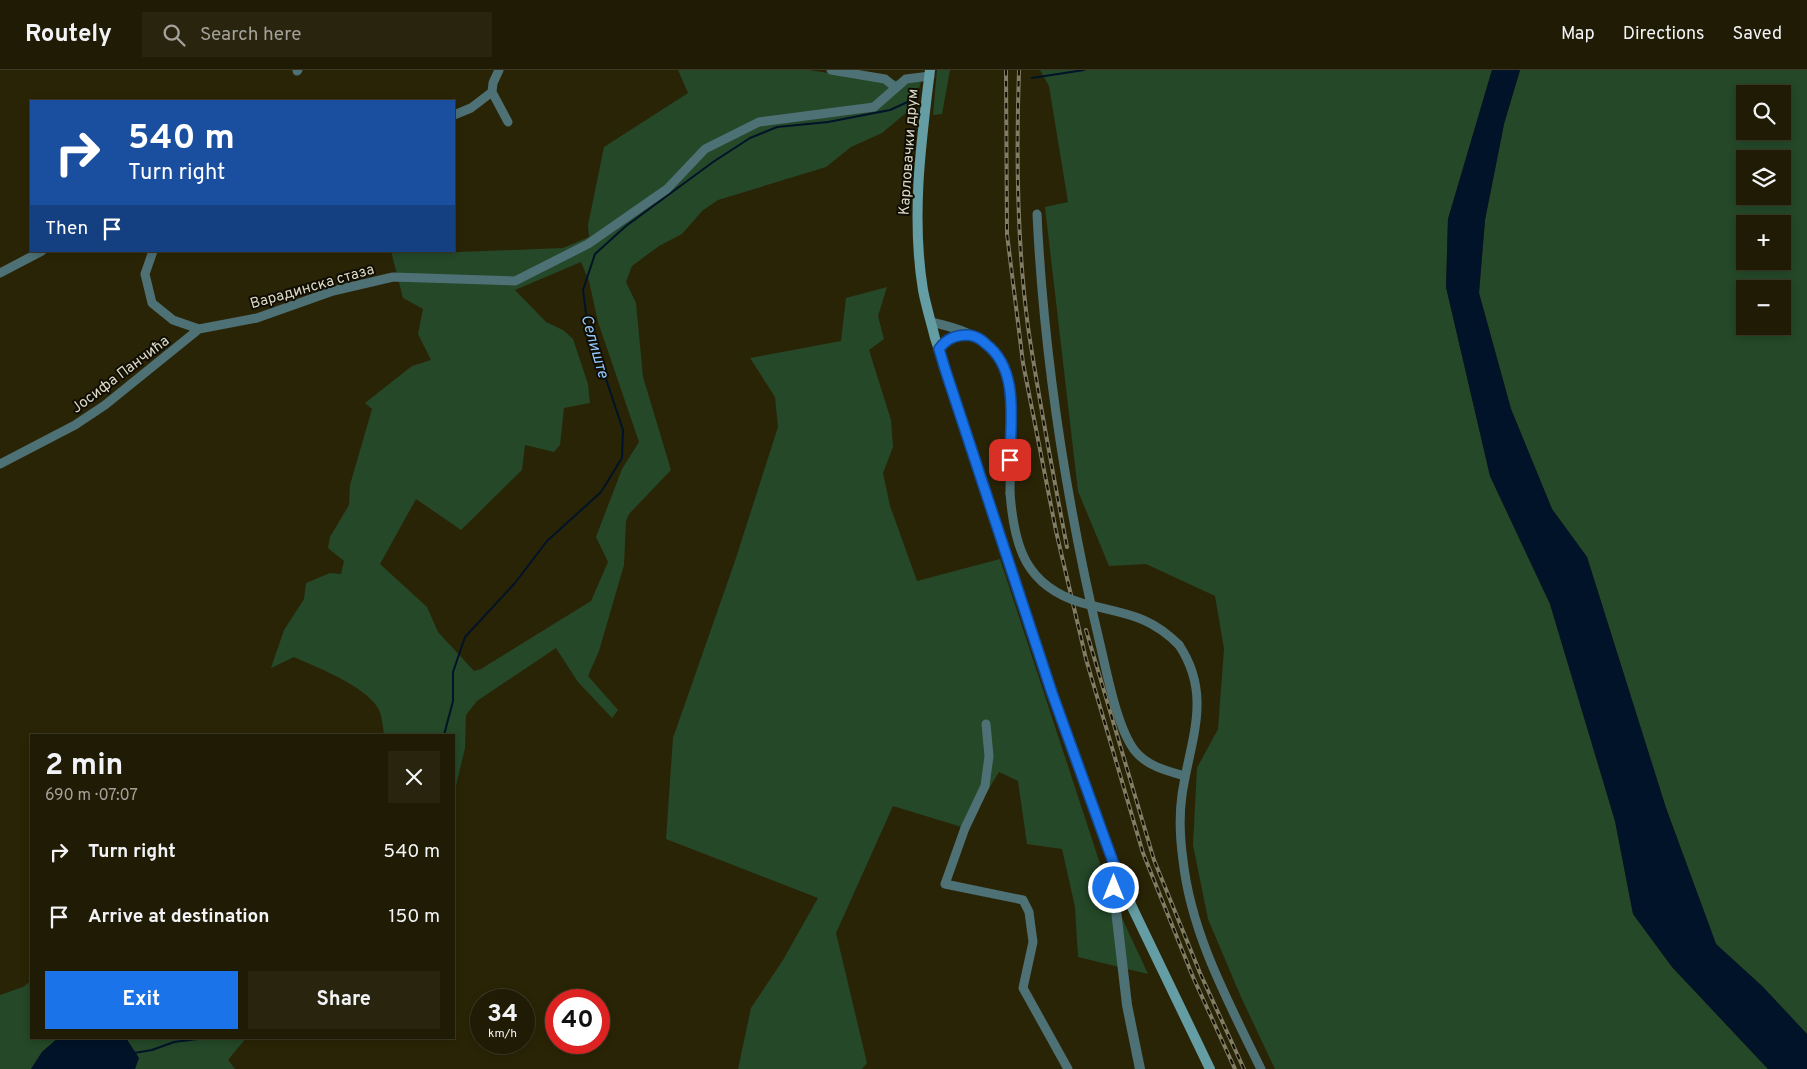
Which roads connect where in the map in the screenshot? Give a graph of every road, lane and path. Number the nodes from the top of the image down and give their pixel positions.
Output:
1 (831, 70) edge
2 (495, 71) edge
3 (930, 73) edge
4 (895, 87) junction
5 (492, 92) junction
6 (455, 115) edge
7 (508, 122) dead end
8 (1037, 214) dead end
9 (40, 252) edge
10 (153, 252) edge
11 (0, 273) edge
12 (931, 322) junction
13 (199, 329) junction
14 (971, 335) junction
15 (939, 349) junction
16 (0, 464) edge
17 (986, 724) dead end
18 (1185, 776) junction
19 (1116, 870) junction
20 (1068, 1069) edge
21 (1140, 1069) edge
22 (1210, 1069) edge
23 (1261, 1069) edge

1 - 4 street
2 - 5 street
3 - 4 street
3 - 12 main road, Карловачки друм
4 - 13 street, Варадинска стаза
5 - 6 street
5 - 7 street
8 - 18 street
9 - 11 street
10 - 13 street
12 - 14 street
12 - 15 main road, Карловачки друм
13 - 16 street, Јосифа Панчића
14 - 15 street
14 - 18 street, bridge
15 - 19 main road, Карловачки друм
17 - 20 street
18 - 23 street
19 - 21 street
19 - 22 main road, Карловачки друм

